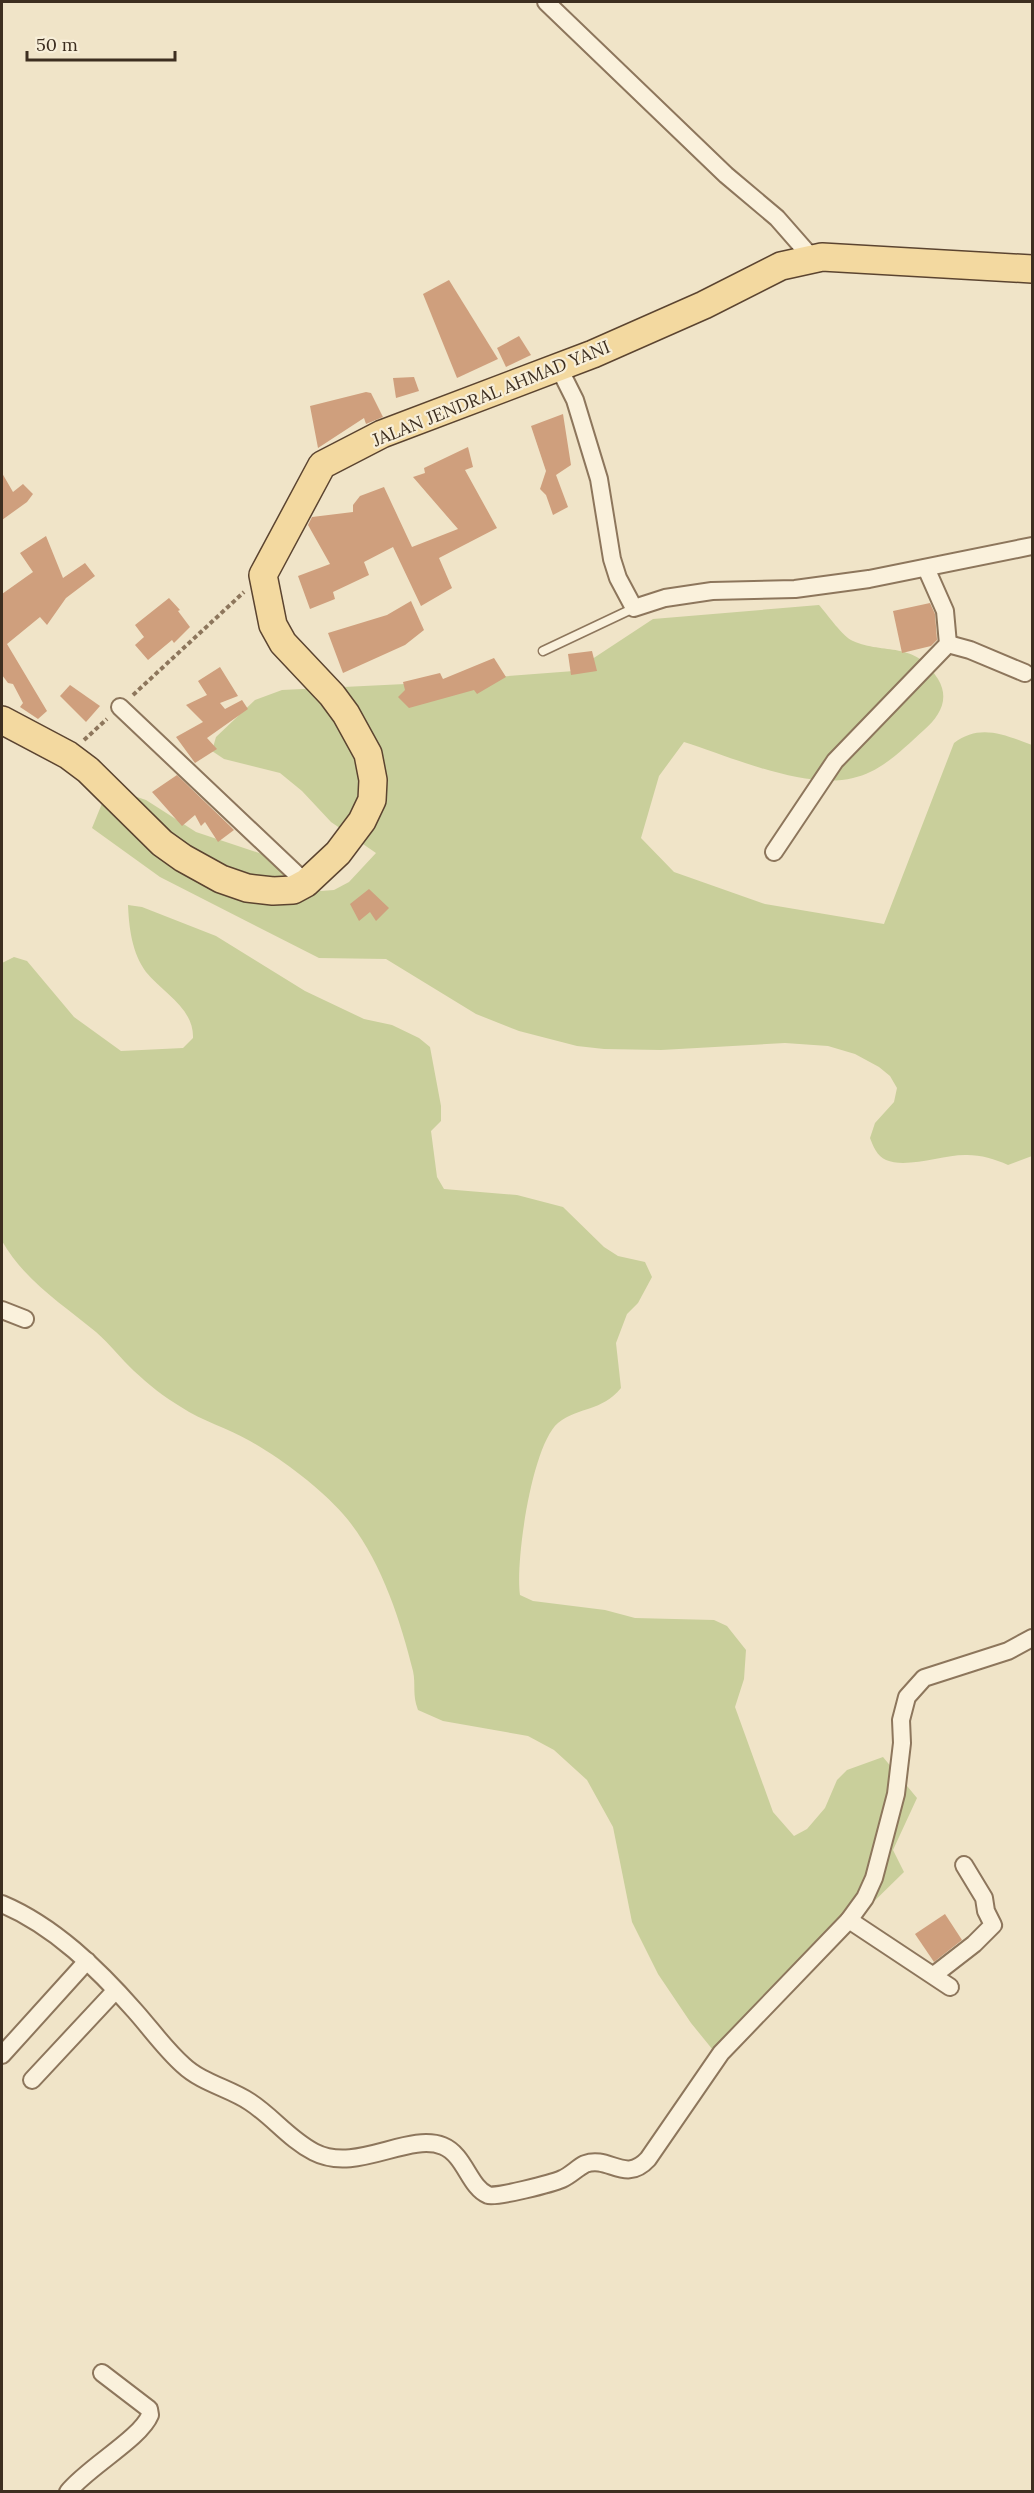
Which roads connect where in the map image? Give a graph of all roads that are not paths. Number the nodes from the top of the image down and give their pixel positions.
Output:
1 (546, 2) edge
2 (813, 259) junction
3 (1032, 269) edge
4 (559, 368) junction
5 (1032, 546) edge
6 (926, 568) junction
7 (634, 608) junction
8 (948, 644) junction
9 (543, 651) dead end
10 (1025, 673) dead end
11 (120, 707) road end
12 (2, 720) edge
13 (774, 852) dead end
14 (306, 883) junction
15 (2, 1310) edge
16 (25, 1319) dead end
17 (1032, 1638) edge
18 (964, 1865) dead end
19 (2, 1904) edge
20 (849, 1920) junction
21 (87, 1961) junction
22 (934, 1975) junction
23 (950, 1987) dead end
24 (115, 1991) junction
25 (2, 2055) edge
26 (32, 2080) dead end
27 (102, 2373) dead end
28 (68, 2492) edge

1 - 2 street
2 - 3 main road, JALAN JENDRAL AHMAD YANI
2 - 4 main road, JALAN JENDRAL AHMAD YANI
4 - 7 street
4 - 14 main road, JALAN JENDRAL AHMAD YANI
5 - 6 street
6 - 7 street
6 - 8 street
7 - 9 lane
8 - 10 street
8 - 13 street
11 - 14 street
12 - 14 main road
15 - 16 street
17 - 20 street
18 - 22 street
19 - 21 street
20 - 22 street
20 - 24 street
21 - 24 street
21 - 25 street
22 - 23 street
24 - 26 street
27 - 28 street

